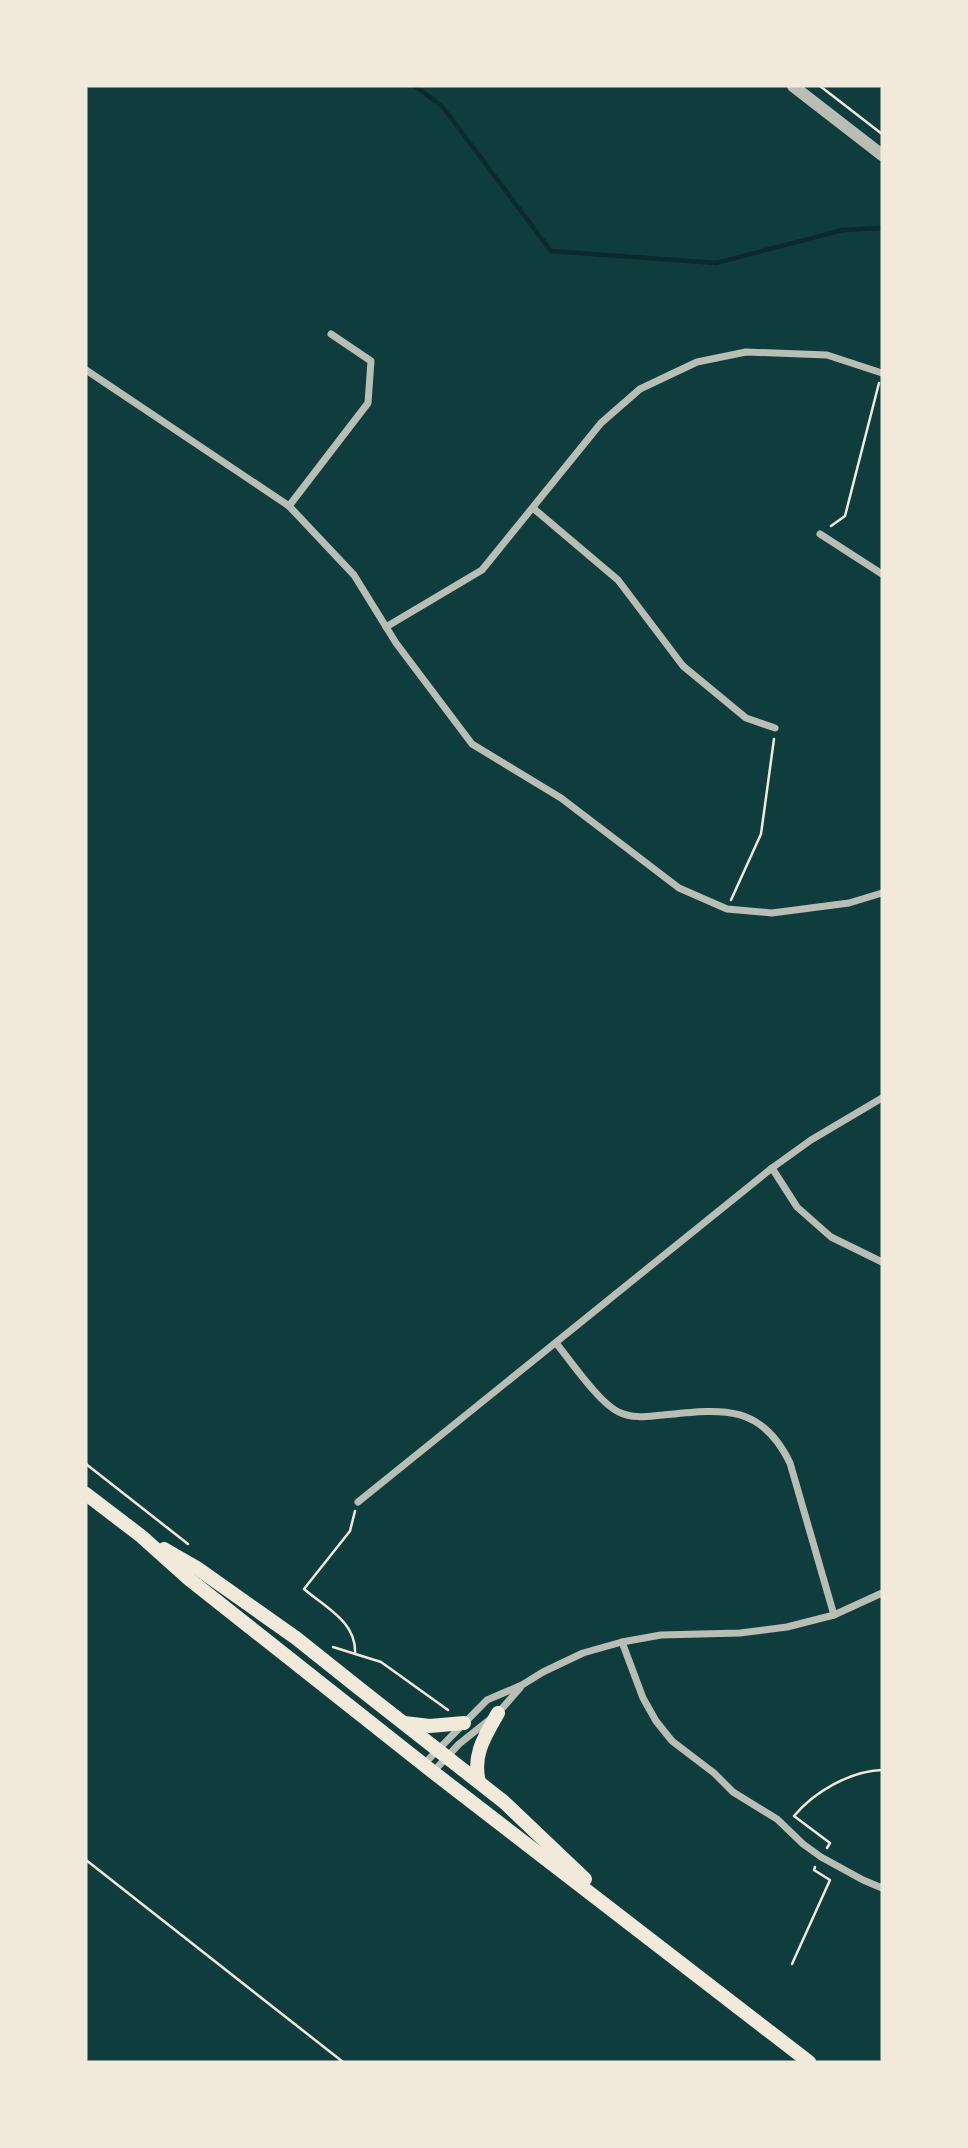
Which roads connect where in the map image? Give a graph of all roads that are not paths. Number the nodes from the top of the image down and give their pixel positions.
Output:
1 (793, 86) edge
2 (882, 155) edge
3 (331, 334) dead end
4 (86, 370) edge
5 (882, 373) edge
6 (289, 506) junction
7 (533, 508) junction
8 (820, 534) road end
9 (882, 574) edge
10 (386, 628) junction
11 (775, 728) road end
12 (882, 893) edge
13 (882, 1098) edge
14 (772, 1168) junction
15 (882, 1262) edge
16 (556, 1343) junction
17 (86, 1494) edge
18 (358, 1502) road end
19 (141, 1536) junction
20 (882, 1593) edge
21 (834, 1615) junction
22 (622, 1642) junction
23 (522, 1685) junction
24 (498, 1713) junction
25 (458, 1718) junction
26 (404, 1723) junction
27 (442, 1753) junction
28 (429, 1768) junction
29 (480, 1782) junction
30 (882, 1888) edge
31 (620, 1914) junction
32 (809, 2062) edge

1 - 2 street
3 - 6 street
4 - 6 street
5 - 7 street
6 - 10 street
7 - 10 street
7 - 11 street
8 - 9 street
10 - 12 street
13 - 14 street
14 - 15 street
14 - 16 street
16 - 18 street
16 - 21 street
17 - 19 main road
19 - 26 main road
19 - 28 main road
20 - 21 street
21 - 22 street
22 - 23 street
22 - 30 street
23 - 24 street
23 - 25 street
24 - 27 street
24 - 29 main road
25 - 26 main road
25 - 27 street
26 - 27 main road
27 - 28 street
27 - 29 main road
28 - 31 main road
29 - 31 main road
31 - 32 main road

